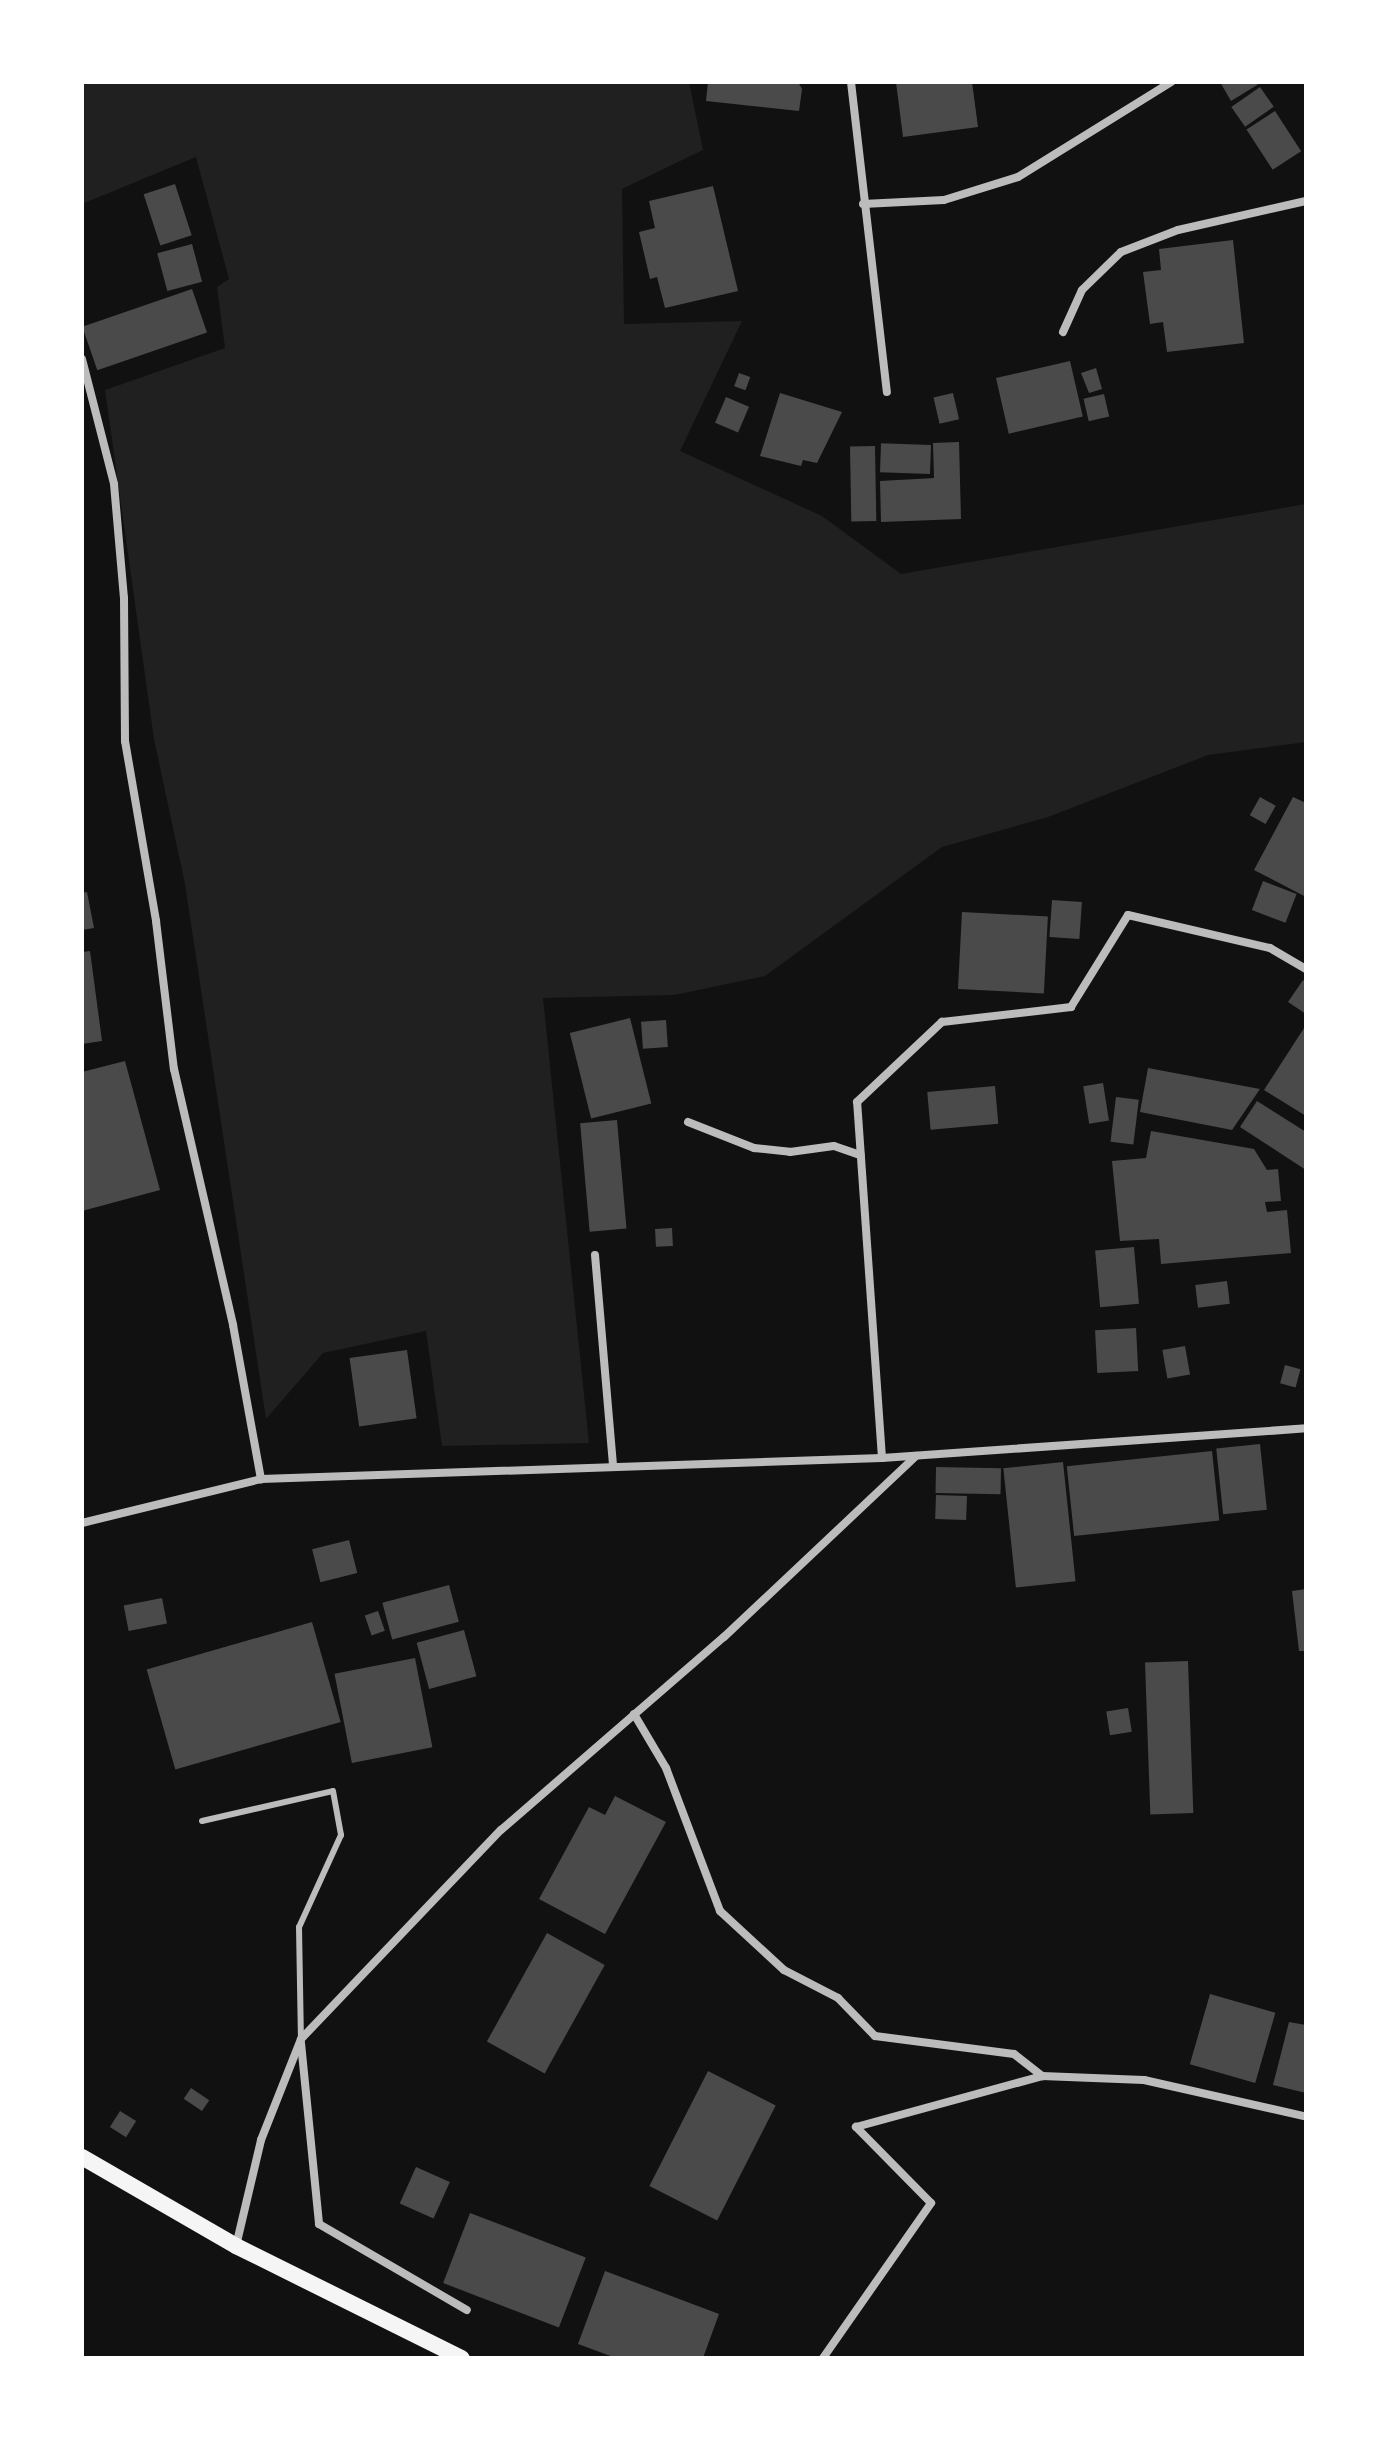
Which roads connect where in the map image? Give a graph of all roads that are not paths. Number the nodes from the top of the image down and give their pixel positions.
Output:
1 (851, 82) edge
2 (1171, 82) edge
3 (1306, 201) edge
4 (863, 204) junction
5 (1063, 332) dead end
6 (82, 359) edge
7 (887, 392) dead end
8 (1306, 969) edge
9 (688, 1122) dead end
10 (860, 1155) junction
11 (595, 1255) dead end
12 (1306, 1428) edge
13 (917, 1455) junction
14 (882, 1458) junction
15 (613, 1465) junction
16 (261, 1479) junction
17 (82, 1523) edge
18 (634, 1714) junction
19 (202, 1821) dead end
20 (301, 2039) junction
21 (1042, 2076) junction
22 (1304, 2116) edge
23 (82, 2157) edge
24 (236, 2246) junction
25 (467, 2310) dead end
26 (462, 2358) edge
27 (823, 2358) edge

1 - 4 street
2 - 4 street
3 - 5 street
4 - 7 street
6 - 16 street
8 - 10 street
9 - 10 street
10 - 14 street
11 - 15 street
12 - 13 street
13 - 14 street
13 - 18 street
14 - 15 street
15 - 16 street
16 - 17 street
18 - 20 street
18 - 21 street
19 - 20 lane
20 - 24 street
20 - 25 street
21 - 22 street
21 - 27 street
23 - 24 main road
24 - 26 main road

